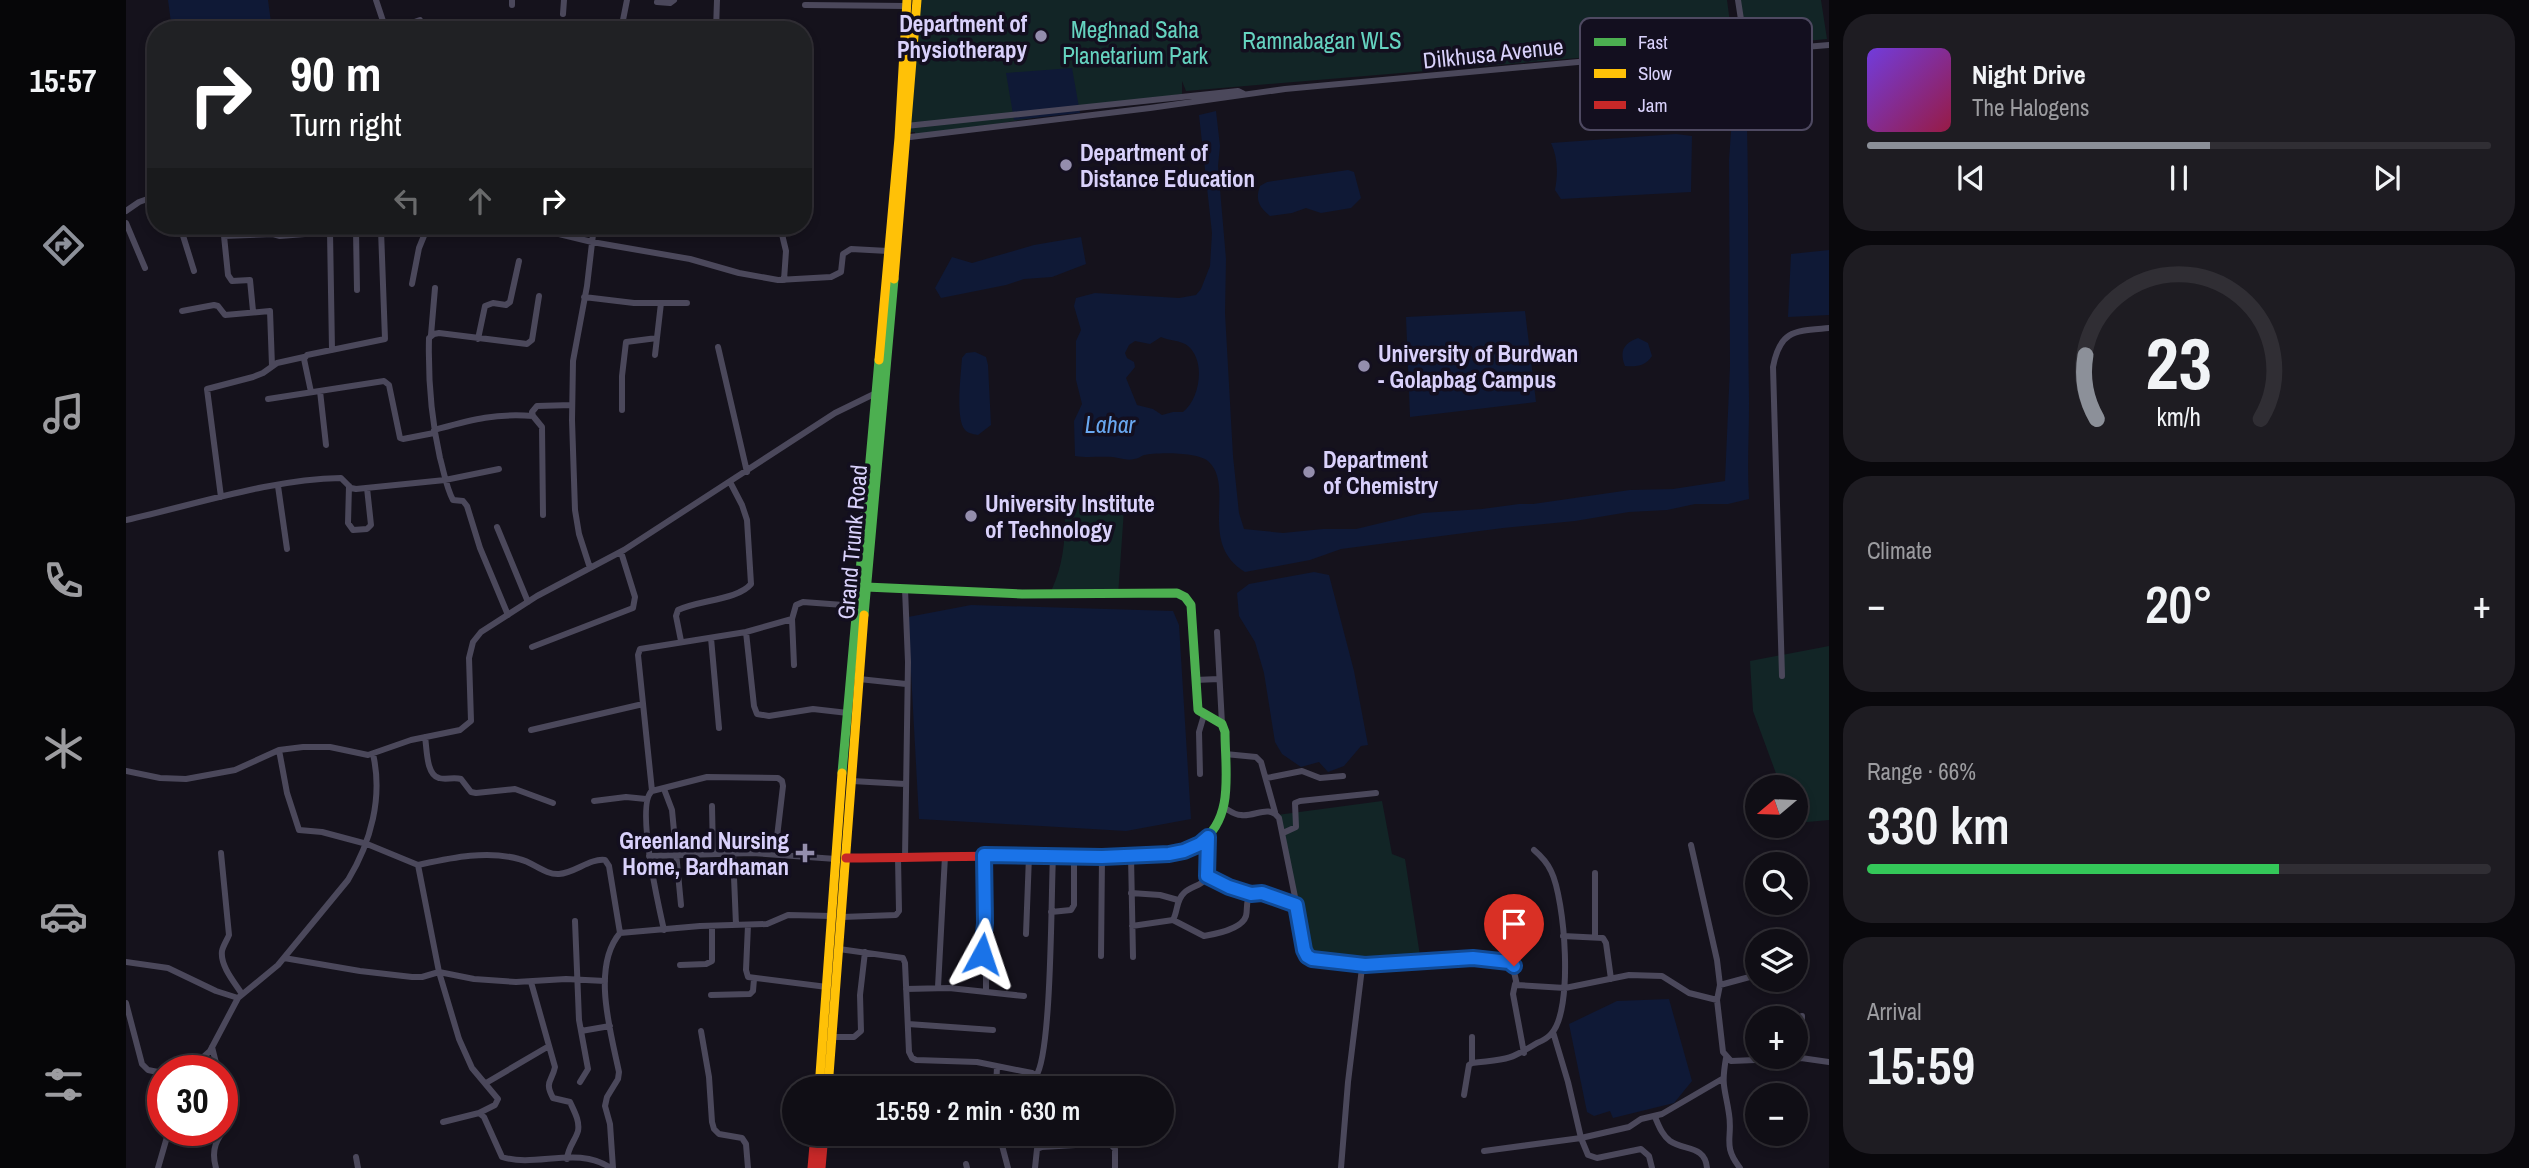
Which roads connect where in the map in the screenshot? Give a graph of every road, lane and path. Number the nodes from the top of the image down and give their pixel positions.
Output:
1 (376, 0) edge
2 (564, 0) edge
3 (627, 0) edge
4 (674, 0) edge
5 (717, 0) edge
6 (917, 0) edge
7 (1738, 0) edge
8 (657, 2) dead end
9 (906, 3) edge
10 (805, 5) dead end
11 (564, 14) dead end
12 (1741, 18) edge
13 (383, 21) edge
14 (623, 21) edge
15 (716, 21) edge
16 (1580, 62) edge
17 (1149, 105) junction
18 (903, 126) junction
19 (903, 138) junction
20 (147, 199) edge
21 (126, 211) edge
22 (126, 223) edge
23 (183, 235) edge
24 (248, 235) edge
25 (330, 235) edge
26 (356, 235) edge
27 (381, 235) edge
28 (423, 235) edge
29 (563, 235) edge
30 (593, 235) edge
31 (782, 235) edge
32 (224, 236) joint
33 (592, 242) junction
34 (888, 251) junction
35 (519, 261) dead end
36 (145, 268) dead end
37 (194, 271) dead end
38 (785, 280) junction
39 (412, 284) dead end
40 (435, 288) dead end
41 (357, 290) dead end
42 (539, 296) dead end
43 (584, 297) junction
44 (661, 303) junction
45 (687, 303) dead end
46 (181, 311) dead end
47 (253, 311) junction
48 (1829, 328) edge
49 (430, 335) junction
50 (657, 338) junction
51 (478, 339) junction
52 (719, 346) dead end
53 (332, 350) junction
54 (655, 355) dead end
55 (304, 357) junction
56 (272, 366) junction
57 (320, 391) junction
58 (311, 392) junction
59 (880, 393) junction
60 (268, 399) dead end
61 (572, 405) junction
62 (622, 410) dead end
63 (533, 416) junction
64 (434, 431) junction
65 (326, 445) dead end
66 (499, 469) dead end
67 (747, 472) junction
68 (445, 480) junction
69 (730, 482) junction
70 (278, 486) junction
71 (349, 486) junction
72 (367, 488) junction
73 (221, 497) junction
74 (543, 515) dead end
75 (126, 520) edge
76 (497, 527) dead end
77 (287, 549) dead end
78 (621, 552) junction
79 (590, 568) junction
80 (866, 587) junction
81 (905, 589) junction
82 (528, 602) junction
83 (857, 606) junction
84 (508, 615) junction
85 (792, 619) junction
86 (746, 632) junction
87 (1217, 632) dead end
88 (711, 638) junction
89 (681, 641) junction
90 (531, 647) dead end
91 (794, 665) dead end
92 (1782, 676) dead end
93 (859, 679) junction
94 (1219, 679) junction
95 (1195, 680) junction
96 (906, 684) junction
97 (643, 704) junction
98 (848, 713) junction
99 (1204, 715) junction
100 (1222, 724) junction
101 (719, 727) dead end
102 (531, 730) dead end
103 (425, 737) junction
104 (279, 750) junction
105 (373, 754) junction
106 (1225, 754) junction
107 (126, 771) edge
108 (1200, 774) dead end
109 (1343, 776) dead end
110 (1266, 778) junction
111 (852, 781) junction
112 (905, 784) junction
113 (664, 789) junction
114 (652, 791) junction
115 (1376, 793) dead end
116 (646, 799) junction
117 (594, 801) dead end
118 (553, 803) dead end
119 (712, 806) dead end
120 (1225, 808) junction
121 (1275, 812) junction
122 (1283, 833) junction
123 (1208, 837) junction
124 (367, 844) junction
125 (1692, 845) dead end
126 (1534, 850) dead end
127 (221, 853) dead end
128 (733, 853) junction
129 (713, 854) junction
130 (775, 854) junction
131 (676, 855) junction
132 (984, 855) junction
133 (649, 856) junction
134 (945, 856) junction
135 (1029, 856) junction
136 (1053, 856) junction
137 (1131, 856) junction
138 (1074, 857) junction
139 (1102, 857) junction
140 (901, 858) junction
141 (841, 859) junction
142 (418, 865) junction
143 (1595, 873) dead end
144 (1207, 876) junction
145 (1131, 893) junction
146 (1251, 894) junction
147 (1178, 900) junction
148 (681, 905) dead end
149 (1296, 905) junction
150 (1051, 912) junction
151 (837, 916) junction
152 (1172, 920) junction
153 (575, 921) dead end
154 (736, 925) junction
155 (748, 925) junction
156 (712, 926) junction
157 (1132, 926) junction
158 (664, 930) junction
159 (620, 933) junction
160 (1026, 934) dead end
161 (1563, 936) junction
162 (1595, 937) junction
163 (839, 949) junction
164 (864, 952) junction
165 (1101, 956) dead end
166 (1133, 957) dead end
167 (284, 958) junction
168 (126, 962) edge
169 (680, 965) dead end
170 (1365, 965) junction
171 (439, 972) junction
172 (1745, 978) edge
173 (577, 979) junction
174 (754, 979) junction
175 (1611, 979) junction
176 (605, 981) junction
177 (531, 982) junction
178 (1515, 984) junction
179 (1720, 985) junction
180 (827, 987) junction
181 (938, 987) junction
182 (1565, 988) junction
183 (906, 989) junction
184 (986, 991) junction
185 (711, 995) dead end
186 (240, 996) junction
187 (1024, 996) dead end
188 (1717, 1000) junction
189 (126, 1003) edge
190 (908, 1024) junction
191 (610, 1026) junction
192 (993, 1030) dead end
193 (581, 1031) junction
194 (701, 1031) dead end
195 (1553, 1032) junction
196 (832, 1037) junction
197 (1472, 1037) dead end
198 (549, 1046) junction
199 (212, 1047) junction
200 (1524, 1053) junction
201 (204, 1055) edge
202 (214, 1055) edge
203 (1726, 1058) junction
204 (1808, 1059) edge
205 (1745, 1062) edge
206 (1829, 1062) edge
207 (1472, 1063) junction
208 (997, 1067) junction
209 (147, 1069) edge
210 (820, 1076) edge
211 (829, 1076) edge
212 (997, 1076) edge
213 (1036, 1076) joint
214 (1722, 1079) junction
215 (580, 1082) dead end
216 (486, 1083) junction
217 (1464, 1095) dead end
218 (479, 1113) junction
219 (1655, 1117) junction
220 (443, 1122) dead end
221 (1581, 1138) junction
222 (164, 1146) edge
223 (214, 1146) edge
224 (814, 1146) edge
225 (823, 1146) edge
226 (1002, 1146) edge
227 (1055, 1146) edge
228 (1112, 1146) edge
229 (1484, 1151) dead end
230 (356, 1157) dead end
231 (567, 1159) junction
232 (158, 1168) edge
233 (216, 1168) edge
234 (358, 1168) edge
235 (612, 1168) edge
236 (748, 1168) edge
237 (812, 1168) edge
238 (821, 1168) edge
239 (1008, 1168) edge
240 (1035, 1168) edge
241 (1115, 1168) edge
242 (1341, 1168) edge
243 (1652, 1168) edge
244 (1707, 1168) edge
245 (1740, 1168) edge

1 - 13 street
2 - 11 street
3 - 14 street
4 - 8 street
5 - 15 street
6 - 18 main road, Grand Trunk Road
7 - 12 street
9 - 10 street
9 - 18 main road, Grand Trunk Road
16 - 17 street, Dilkhusa Avenue
17 - 18 street, Dilkhusa Avenue
17 - 19 street, Dilkhusa Avenue
18 - 19 main road, Grand Trunk Road
19 - 34 main road, Grand Trunk Road
19 - 59 main road, Grand Trunk Road
20 - 21 street
22 - 36 street
23 - 37 street
24 - 32 street
25 - 53 street
26 - 41 street
27 - 53 street
28 - 39 street
29 - 33 street
30 - 33 street
31 - 38 street
32 - 47 street
33 - 38 street
33 - 43 street
34 - 38 street
34 - 59 main road, Grand Trunk Road
35 - 51 street
40 - 49 street
42 - 51 street
43 - 44 street
43 - 61 street
44 - 45 street
44 - 50 street
46 - 47 street
47 - 56 street
48 - 92 street
49 - 51 street
49 - 64 street
50 - 54 street
50 - 62 street
52 - 67 street
53 - 55 street
55 - 56 street
55 - 58 street
56 - 73 street
57 - 58 street
57 - 64 street
57 - 65 street
58 - 60 street
59 - 67 street
59 - 80 main road, Grand Trunk Road
59 - 83 main road, Grand Trunk Road
61 - 63 street
61 - 79 street
63 - 64 street
63 - 74 street
64 - 68 street
66 - 68 street
67 - 69 street
68 - 72 street
68 - 84 street
69 - 78 street
69 - 89 street
70 - 71 street
70 - 73 street
70 - 77 street
71 - 72 street
71 - 72 street
73 - 75 street
76 - 82 street
78 - 79 street
78 - 90 street
79 - 82 street
80 - 81 main road
80 - 93 main road, Grand Trunk Road
81 - 95 main road
81 - 96 street
82 - 84 street
83 - 85 street
83 - 98 main road, Grand Trunk Road
84 - 103 street
85 - 86 street
85 - 91 street
86 - 88 street
86 - 98 street
87 - 94 street
88 - 89 street
88 - 101 street
89 - 97 street
93 - 96 street
93 - 111 main road, Grand Trunk Road
94 - 95 street
94 - 100 street
95 - 99 main road
96 - 112 street
97 - 102 street
97 - 114 street
98 - 141 main road, Grand Trunk Road
99 - 100 main road
99 - 108 street
100 - 106 main road
103 - 105 street
103 - 118 street
104 - 105 street
104 - 107 street
104 - 124 street
105 - 124 street
106 - 110 street
106 - 120 main road
109 - 110 street
110 - 121 street
111 - 112 street
111 - 141 main road, Grand Trunk Road
112 - 140 street
113 - 114 street
113 - 130 street
113 - 131 street
114 - 116 street
115 - 122 street
116 - 117 street
116 - 133 street
119 - 129 street
120 - 121 street
120 - 123 main road
121 - 122 street
122 - 149 street
123 - 137 main road
123 - 144 street
124 - 142 street
124 - 167 street
125 - 179 street
126 - 161 street
127 - 186 street
128 - 129 street
128 - 130 street
128 - 154 street
129 - 131 street
130 - 141 street
131 - 133 street
131 - 148 street
132 - 134 main road
132 - 135 main road
132 - 184 street
133 - 158 street
134 - 140 main road
134 - 181 street
135 - 136 main road
135 - 160 street
136 - 138 main road
136 - 150 street
137 - 139 main road
137 - 145 street
138 - 139 main road
138 - 150 street
139 - 165 street
140 - 141 main road
140 - 151 street
141 - 151 main road, Grand Trunk Road
142 - 159 street
142 - 171 street
143 - 162 street
144 - 146 street
144 - 147 street
145 - 147 street
145 - 157 street
146 - 149 street
146 - 152 street
147 - 152 street
149 - 170 street
150 - 213 street
151 - 155 street
151 - 163 main road, Grand Trunk Road
151 - 180 main road, Grand Trunk Road
152 - 157 street
153 - 173 street
154 - 155 street
154 - 156 street
155 - 174 street
156 - 158 street
156 - 169 street
157 - 166 street
158 - 159 street
159 - 176 street
161 - 162 street
161 - 182 street
162 - 175 street
163 - 164 street
163 - 196 main road, Grand Trunk Road
164 - 183 street
164 - 196 street
167 - 171 street
167 - 186 street
168 - 186 street
170 - 178 street
170 - 242 street
171 - 177 street
171 - 216 street
172 - 179 street
173 - 176 street
173 - 177 street
173 - 193 street
174 - 180 street
174 - 185 street
175 - 182 street
175 - 188 street
176 - 191 street
177 - 198 street
178 - 182 street
178 - 200 street
179 - 188 street
180 - 210 main road, Grand Trunk Road
181 - 183 street
181 - 184 street
182 - 195 street
183 - 190 street
184 - 187 street
186 - 199 street
188 - 203 street
189 - 209 street
190 - 192 street
190 - 208 street
191 - 193 street
191 - 235 street
193 - 215 street
194 - 236 street
195 - 200 street
195 - 221 street
196 - 211 main road, Grand Trunk Road
197 - 207 street
198 - 216 street
198 - 231 street
199 - 201 street
199 - 202 street
200 - 207 street
203 - 205 street
203 - 214 street
204 - 206 street
207 - 217 street
208 - 212 street
208 - 213 street
214 - 219 street
214 - 245 street
216 - 218 street
218 - 220 street
218 - 231 street
219 - 221 street
219 - 244 street
221 - 229 street
221 - 243 street
222 - 232 street
223 - 233 street
224 - 237 main road
225 - 238 main road
226 - 239 street
227 - 240 street
228 - 241 street
230 - 234 street
231 - 235 street

